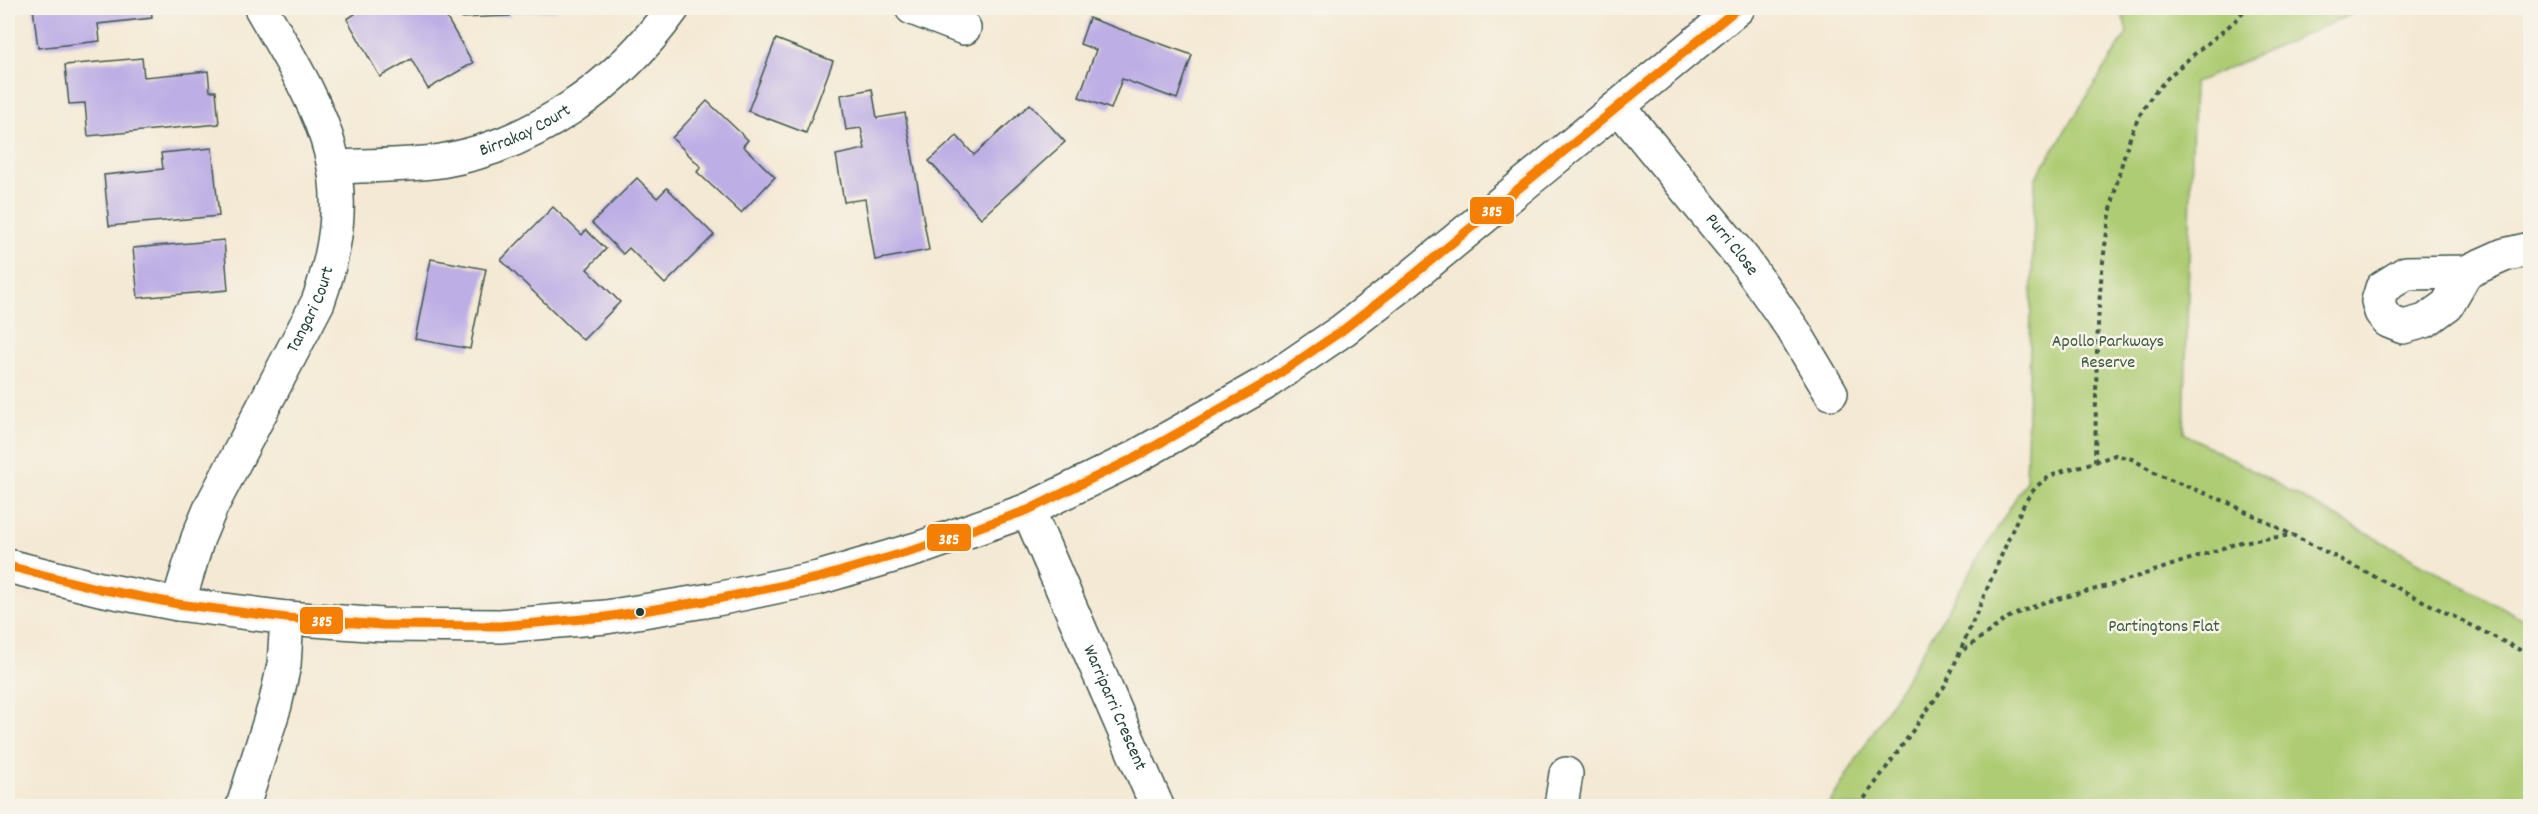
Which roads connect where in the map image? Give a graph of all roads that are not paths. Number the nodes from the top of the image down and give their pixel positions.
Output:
1 (261, 8) edge
2 (673, 8) edge
3 (912, 8) edge
4 (1738, 8) edge
5 (964, 28) dead end
6 (1618, 107) junction
7 (336, 167) junction
8 (2530, 249) edge
9 (2466, 272) dead end
10 (1831, 393) dead end
11 (1028, 510) junction
12 (8, 566) edge
13 (178, 604) junction
14 (287, 618) junction
15 (1566, 774) dead end
16 (243, 807) edge
17 (1157, 807) edge
18 (1561, 807) edge

1 - 7 street, Tangari Court
2 - 7 street, Birrakay Court
3 - 5 street
4 - 6 street
6 - 10 street, Purri Close
6 - 11 street
7 - 13 street, Tangari Court
8 - 9 street
11 - 14 street
11 - 17 street, Warriparri Crescent
12 - 13 street
13 - 14 street
14 - 16 street
15 - 18 street

